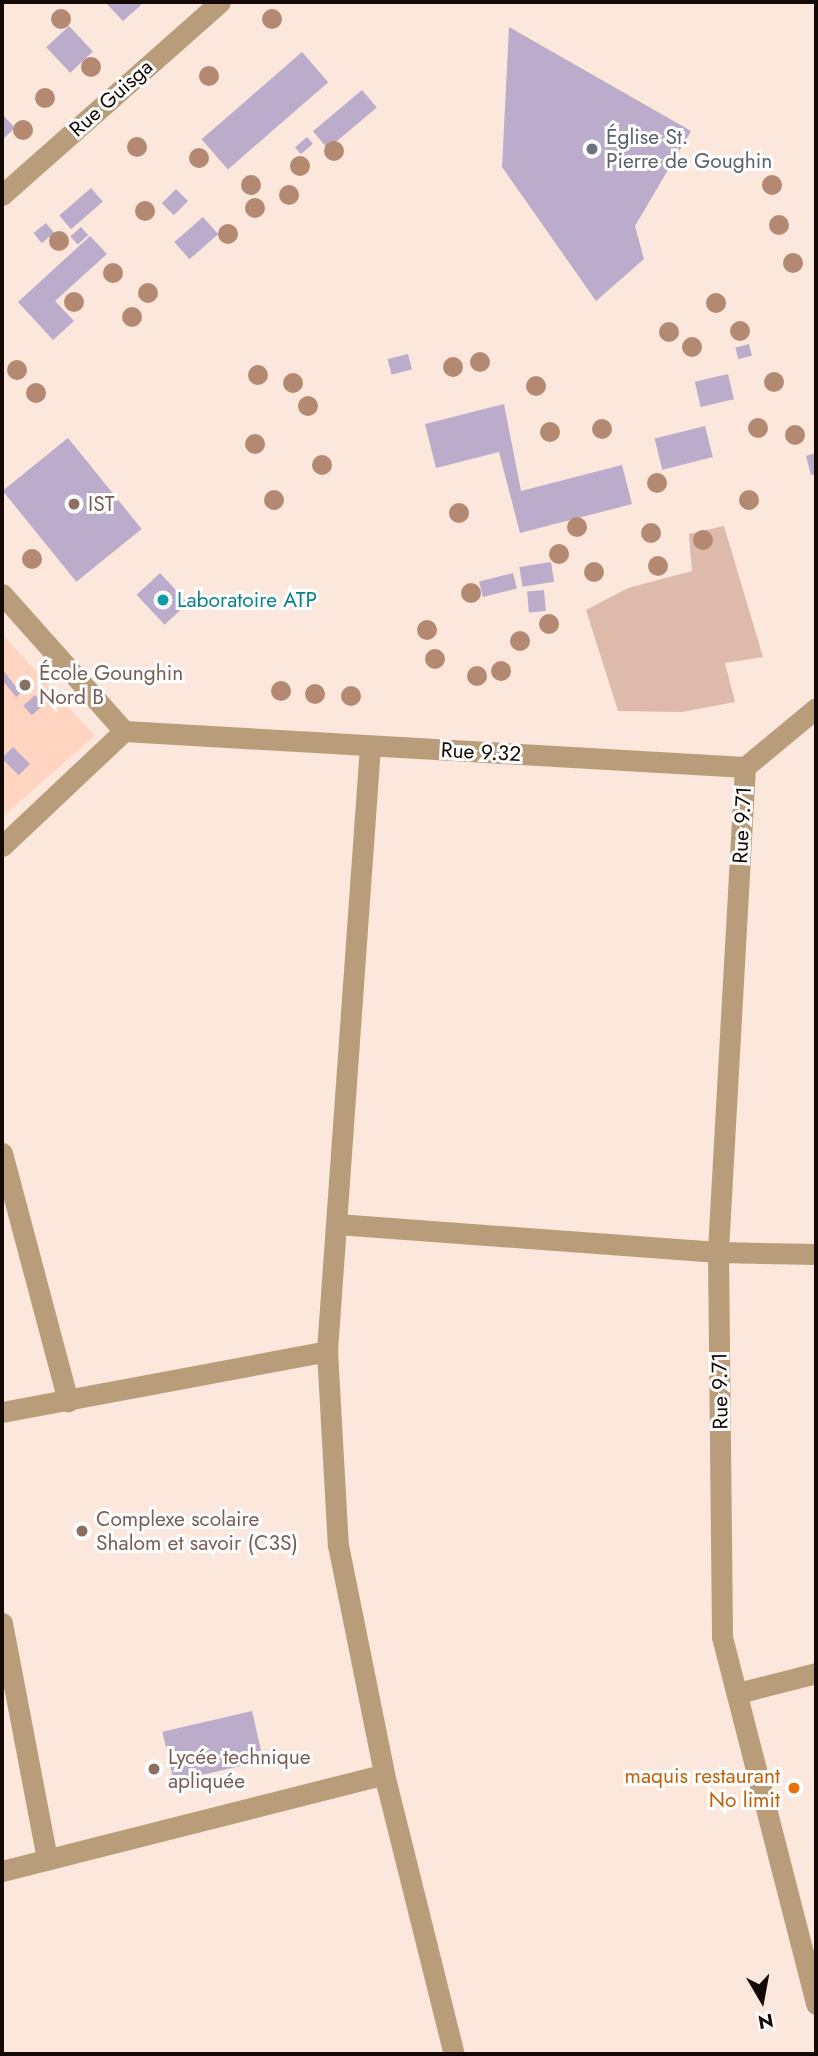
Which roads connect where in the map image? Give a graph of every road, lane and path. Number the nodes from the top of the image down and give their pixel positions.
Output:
1 (220, 2) edge
2 (2, 195) edge
3 (2, 594) edge
4 (816, 708) edge
5 (124, 731) junction
6 (370, 746) junction
7 (745, 767) junction
8 (2, 846) edge
9 (2, 1153) edge
10 (337, 1224) junction
11 (718, 1252) junction
12 (816, 1254) edge
13 (327, 1351) junction
14 (68, 1401) junction
15 (2, 1412) edge
16 (2, 1623) edge
17 (816, 1673) edge
18 (738, 1693) junction
19 (384, 1774) junction
20 (47, 1860) junction
21 (2, 1871) edge
22 (816, 2004) edge
23 (454, 2054) edge

1 - 2 street, Rue Guisga
3 - 5 street
4 - 7 street
5 - 6 street, Rue 9.32
5 - 8 street
6 - 7 street, Rue 9.32
6 - 10 street
7 - 11 street, Rue 9.71
9 - 14 street
10 - 11 street
10 - 13 street
11 - 12 street
11 - 18 street, Rue 9.71
13 - 14 street
13 - 19 street
14 - 15 street
16 - 20 street
17 - 18 street
18 - 22 street, Rue 9.71
19 - 20 street
19 - 23 street
20 - 21 street

